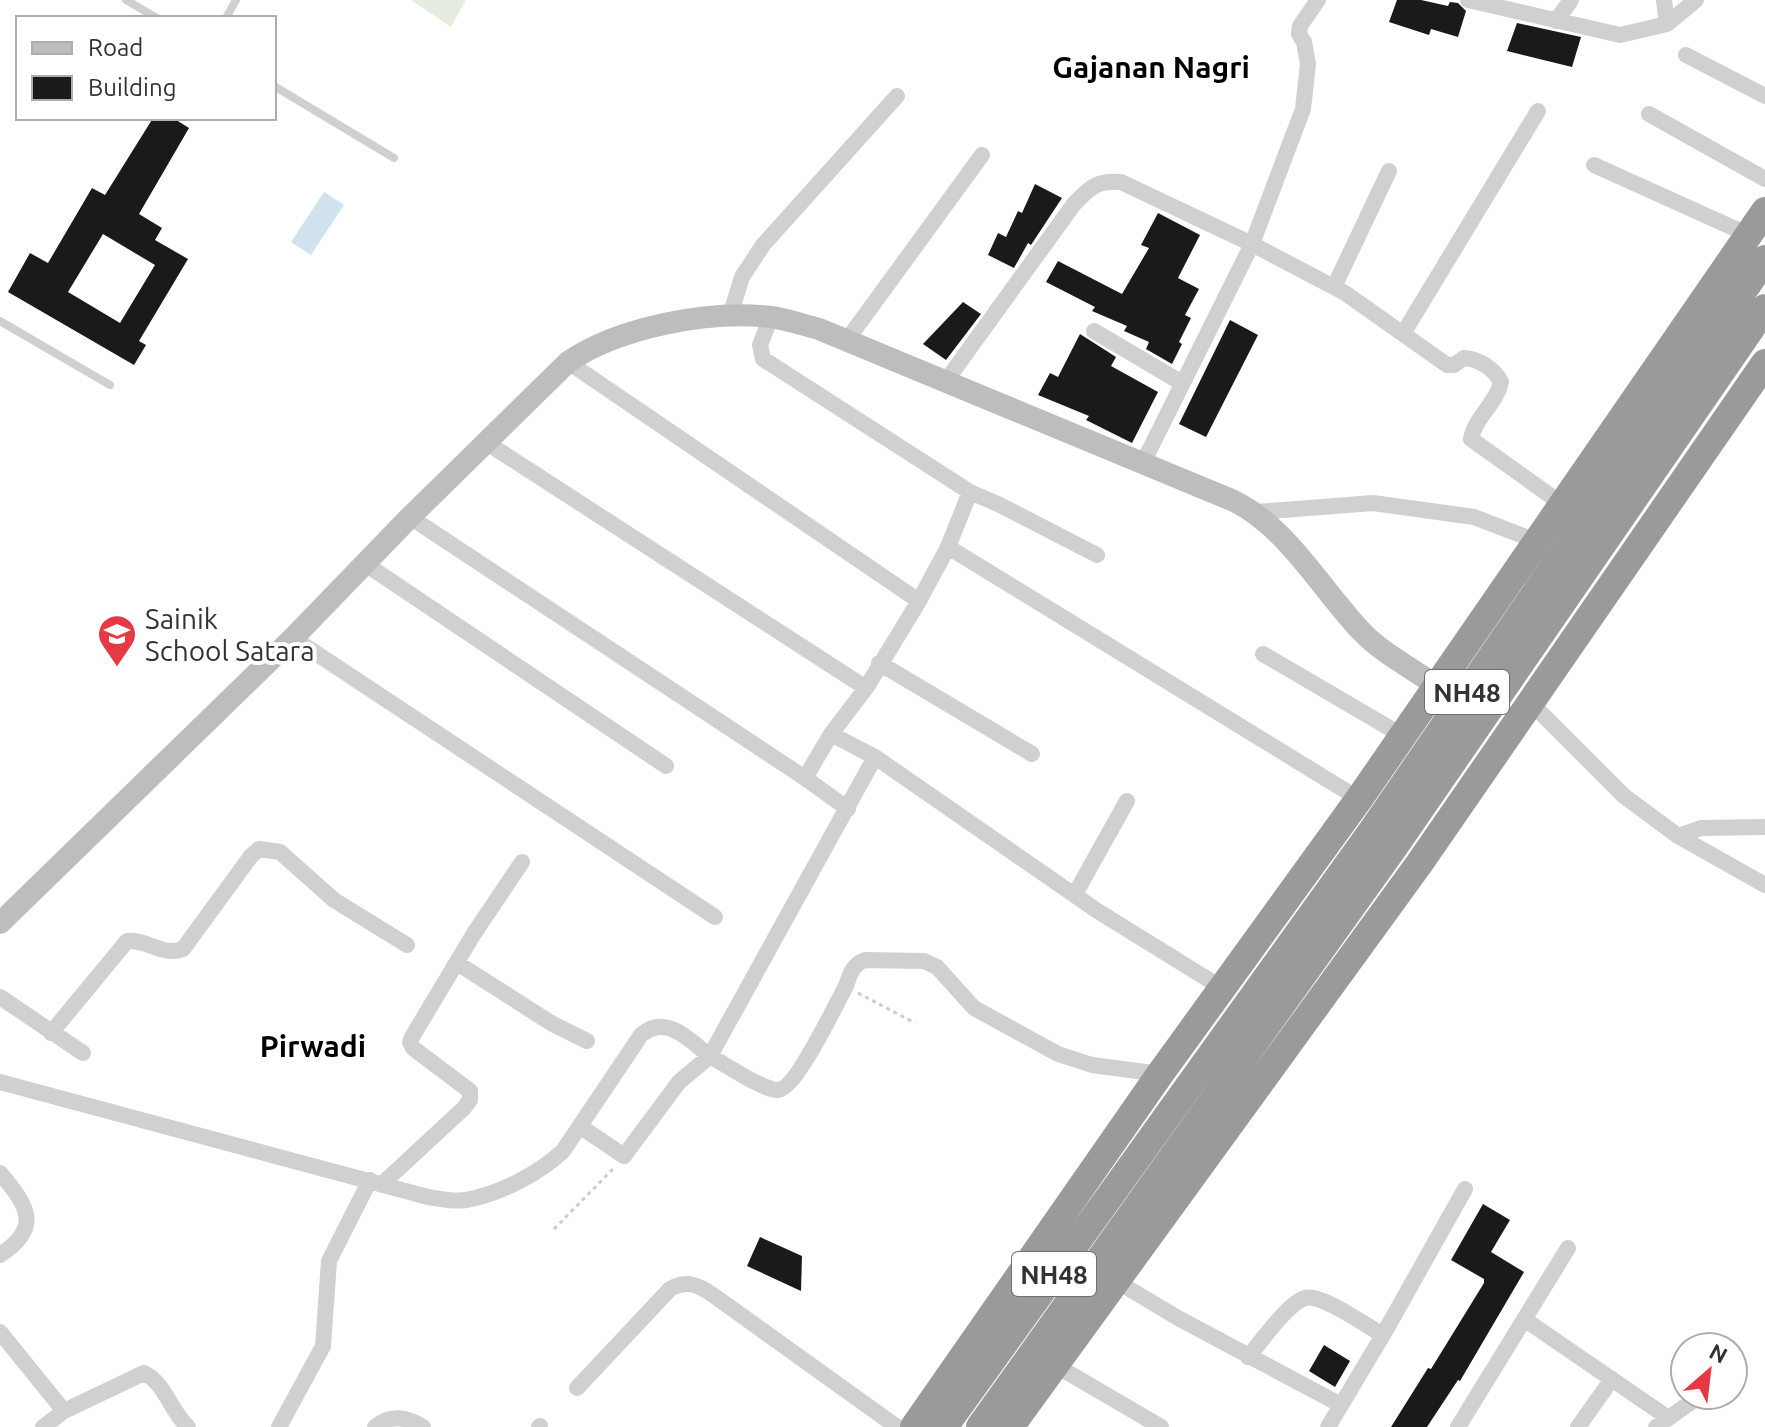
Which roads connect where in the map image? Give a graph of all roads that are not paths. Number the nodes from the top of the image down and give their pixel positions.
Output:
1 (126, 0) edge
2 (1318, 0) edge
3 (1571, 0) edge
4 (1664, 0) edge
5 (1696, 0) edge
6 (1476, 1) edge
7 (154, 16) edge
8 (1556, 21) junction
9 (1667, 24) junction
10 (1686, 55) dead end
11 (276, 87) edge
12 (897, 96) dead end
13 (1765, 96) edge
14 (1538, 111) dead end
15 (1649, 114) dead end
16 (982, 155) dead end
17 (394, 158) dead end
18 (1594, 165) dead end
19 (1389, 171) dead end
20 (1765, 179) edge
21 (1765, 211) edge
22 (1749, 235) junction
23 (1252, 244) junction
24 (1765, 259) edge
25 (1334, 287) junction
26 (1765, 308) edge
27 (730, 316) junction
28 (771, 317) junction
29 (0, 321) edge
30 (1094, 331) dead end
31 (1404, 332) junction
32 (847, 340) junction
33 (568, 362) junction
34 (1765, 363) edge
35 (946, 381) junction
36 (1182, 383) junction
37 (110, 385) dead end
38 (487, 443) junction
39 (1143, 463) junction
40 (970, 492) junction
41 (1562, 504) junction
42 (1256, 512) junction
43 (410, 517) junction
44 (1539, 542) junction
45 (948, 547) junction
46 (1097, 555) dead end
47 (364, 563) junction
48 (919, 601) junction
49 (293, 638) junction
50 (1263, 654) dead end
51 (879, 663) junction
52 (1437, 686) junction
53 (866, 688) junction
54 (1530, 702) junction
55 (831, 734) junction
56 (1403, 736) junction
57 (1032, 754) dead end
58 (875, 757) junction
59 (666, 766) dead end
60 (805, 778) junction
61 (1359, 799) junction
62 (1127, 801) dead end
63 (848, 809) junction
64 (1765, 827) edge
65 (1678, 836) junction
66 (522, 862) dead end
67 (1765, 885) edge
68 (1075, 894) junction
69 (715, 917) dead end
70 (0, 923) edge
71 (407, 945) dead end
72 (457, 963) junction
73 (1222, 988) junction
74 (0, 997) edge
75 (51, 1033) junction
76 (587, 1041) dead end
77 (83, 1053) dead end
78 (710, 1056) junction
79 (1160, 1074) junction
80 (0, 1082) edge
81 (581, 1127) junction
82 (1176, 1129) junction
83 (0, 1173) edge
84 (376, 1182) junction
85 (1465, 1189) dead end
86 (1568, 1248) dead end
87 (0, 1255) edge
88 (1116, 1281) junction
89 (1524, 1319) junction
90 (0, 1332) edge
91 (1383, 1335) junction
92 (1248, 1357) junction
93 (1055, 1365) junction
94 (1612, 1379) junction
95 (577, 1388) dead end
96 (1341, 1405) junction
97 (64, 1411) junction
98 (1662, 1422) edge
99 (43, 1427) edge
100 (188, 1427) edge
101 (279, 1427) edge
102 (375, 1427) edge
103 (423, 1427) edge
104 (897, 1427) edge
105 (914, 1427) edge
106 (944, 1427) edge
107 (980, 1427) edge
108 (1010, 1427) edge
109 (1161, 1427) edge
110 (1328, 1427) edge
111 (1458, 1427) edge
112 (1578, 1427) edge

1 - 7 lane
2 - 23 street
3 - 8 street
4 - 9 street
5 - 9 street
6 - 8 street
8 - 9 street
10 - 13 street
11 - 17 lane
12 - 27 street
14 - 31 street
15 - 20 street
16 - 32 street
18 - 22 street
19 - 25 street
21 - 22 highway
22 - 41 highway
23 - 25 street
23 - 35 street
23 - 36 street
24 - 82 highway, NH48
25 - 31 street
26 - 82 highway, NH48
27 - 28 street
27 - 33 street
28 - 32 street
28 - 40 street
29 - 37 lane
30 - 36 street
31 - 41 street
32 - 35 street
33 - 38 street
33 - 48 street
34 - 54 highway
35 - 39 street
36 - 39 street
38 - 43 street
38 - 53 street
39 - 42 street
40 - 45 street
40 - 46 street
41 - 44 highway
42 - 44 street
42 - 52 street
43 - 47 street
43 - 60 street
44 - 52 highway
45 - 48 street
45 - 61 street
47 - 49 street
47 - 59 street
48 - 51 street
49 - 69 street
49 - 70 street
50 - 56 street
51 - 53 street
51 - 57 street
52 - 56 highway
53 - 55 street
54 - 65 street
54 - 88 highway
55 - 58 street
55 - 60 street
56 - 61 highway
58 - 63 street
58 - 68 street
60 - 63 street
61 - 73 highway
62 - 68 street
63 - 78 street
64 - 65 street
65 - 67 street
66 - 72 street
68 - 73 street
71 - 75 street
72 - 76 street
72 - 84 street
73 - 79 highway
74 - 75 street
75 - 77 street
78 - 79 street
78 - 81 street
78 - 81 street
79 - 105 highway
80 - 84 street
81 - 84 street
82 - 106 highway, NH48
82 - 107 highway, NH48
83 - 87 street
84 - 101 street
85 - 91 street
86 - 89 street
88 - 92 street
88 - 93 highway
89 - 94 street
89 - 111 street
90 - 97 street
91 - 92 street
91 - 96 street
92 - 96 street
93 - 108 highway
93 - 109 street
94 - 98 street
94 - 112 street
95 - 104 street
96 - 110 street
97 - 99 street
97 - 100 street
102 - 103 street

